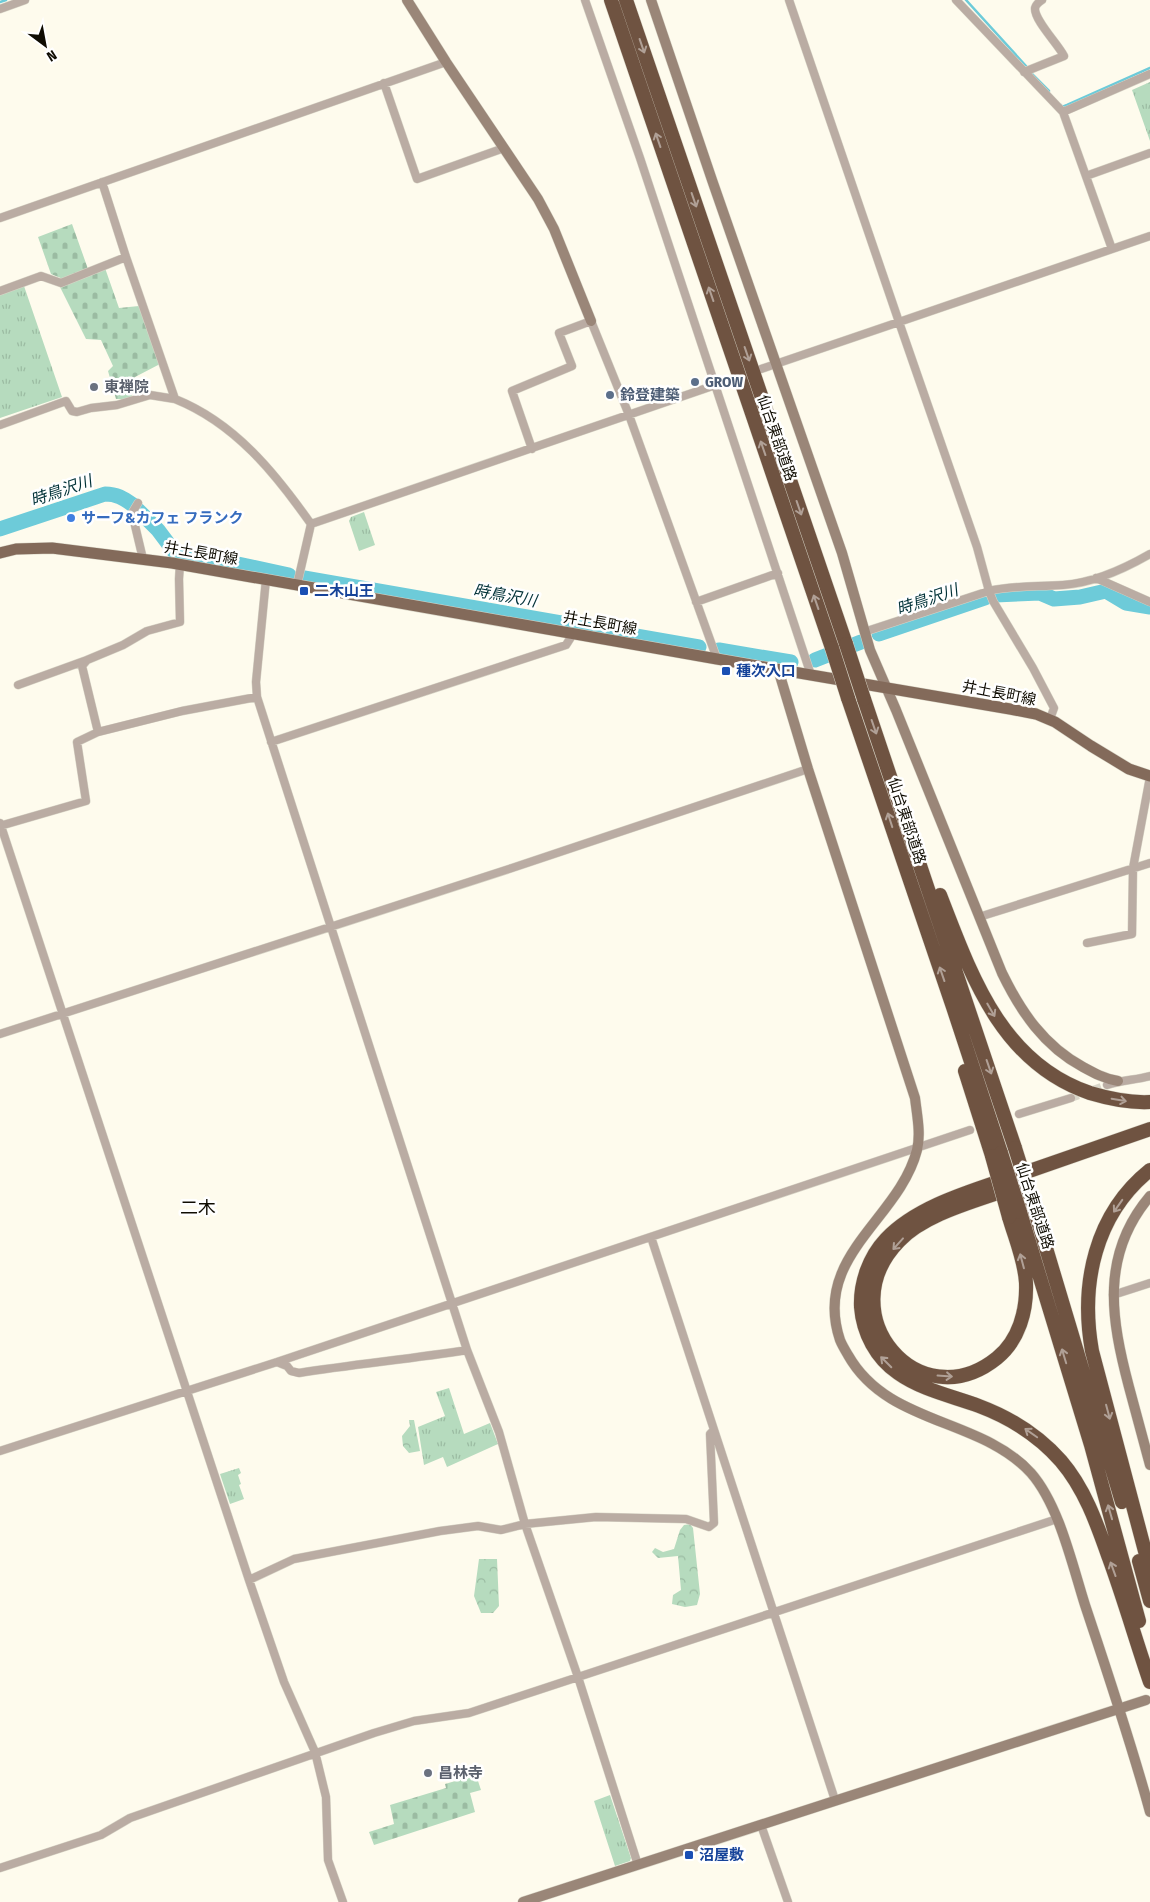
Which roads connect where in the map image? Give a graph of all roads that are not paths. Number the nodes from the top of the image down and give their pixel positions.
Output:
1 (25, 0) edge
2 (407, 0) edge
3 (585, 0) edge
4 (611, 0) edge
5 (626, 0) edge
6 (651, 0) edge
7 (789, 0) edge
8 (956, 0) edge
9 (1042, 0) edge
10 (0, 9) edge
11 (446, 62) junction
12 (1024, 72) junction
13 (1150, 74) edge
14 (384, 83) junction
15 (1063, 112) junction
16 (504, 148) junction
17 (1150, 154) edge
18 (1086, 176) junction
19 (102, 182) junction
20 (0, 218) edge
21 (1150, 236) edge
22 (1112, 249) junction
23 (126, 257) junction
24 (0, 291) edge
25 (591, 320) junction
26 (899, 322) junction
27 (776, 364) junction
28 (761, 369) dead end
29 (730, 380) dead end
30 (716, 385) junction
31 (176, 399) junction
32 (630, 415) junction
33 (0, 424) edge
34 (532, 449) junction
35 (138, 503) dead end
36 (311, 524) junction
37 (0, 553) edge
38 (1150, 554) edge
39 (142, 559) junction
40 (180, 564) junction
41 (778, 573) junction
42 (1096, 578) junction
43 (266, 579) junction
44 (297, 585) junction
45 (990, 591) junction
46 (696, 602) junction
47 (1150, 602) edge
48 (864, 632) junction
49 (573, 634) junction
50 (717, 659) junction
51 (87, 660) junction
52 (778, 670) junction
53 (811, 675) junction
54 (18, 685) dead end
55 (886, 687) junction
56 (257, 697) junction
57 (1050, 719) junction
58 (98, 732) junction
59 (271, 742) junction
60 (883, 756) junction
61 (808, 769) junction
62 (1150, 777) edge
63 (0, 825) edge
64 (1150, 863) edge
65 (1133, 868) junction
66 (979, 917) junction
67 (330, 927) junction
68 (1087, 944) dead end
69 (63, 1013) junction
70 (0, 1034) edge
71 (1150, 1076) edge
72 (1118, 1081) junction
73 (1107, 1085) tunnel mouth
74 (1071, 1098) tunnel mouth
75 (1150, 1102) edge
76 (1019, 1114) dead end
77 (1150, 1129) edge
78 (970, 1130) dead end
79 (1150, 1137) edge
80 (917, 1149) junction
81 (1150, 1170) edge
82 (1150, 1196) edge
83 (1014, 1214) junction
84 (652, 1237) junction
85 (1150, 1283) edge
86 (1113, 1295) junction
87 (452, 1302) junction
88 (467, 1350) junction
89 (277, 1362) junction
90 (186, 1391) junction
91 (714, 1430) junction
92 (0, 1451) edge
93 (1150, 1465) edge
94 (1057, 1519) junction
95 (525, 1524) junction
96 (1150, 1570) edge
97 (249, 1580) junction
98 (1150, 1602) edge
99 (774, 1613) junction
100 (1150, 1660) edge
101 (578, 1677) junction
102 (1150, 1682) edge
103 (1146, 1700) dead end
104 (1119, 1707) junction
105 (315, 1752) junction
106 (835, 1800) junction
107 (1150, 1812) edge
108 (760, 1825) junction
109 (638, 1865) junction
110 (0, 1868) edge
111 (342, 1902) edge
112 (524, 1902) edge
113 (788, 1902) edge

1 - 10 street
2 - 11 street
3 - 30 street
83 -> 4 highway, 仙台東部道路, bridge
5 -> 60 highway, 仙台東部道路, bridge
6 - 27 street
7 - 26 street
8 - 12 street
9 - 12 street
11 - 14 street
11 - 16 street
12 - 15 street
13 - 15 street
14 - 16 street
14 - 19 street
15 - 18 street
16 - 25 street
17 - 18 street
18 - 22 street
19 - 20 street
19 - 23 street
21 - 22 street
22 - 26 street
23 - 24 street
23 - 31 street
25 - 32 street
25 - 34 street
26 - 27 street
26 - 45 street
27 - 28 street
27 - 48 street
29 - 30 street
30 - 32 street
30 - 41 street
31 - 33 street
31 - 36 street
32 - 34 street
32 - 46 street
34 - 36 street
35 - 39 street
36 - 44 street
37 - 39 main road, 井土長町線
38 - 42 street
39 - 40 main road, 井土長町線
40 - 43 main road, 井土長町線
40 - 51 street
41 - 46 street
41 - 53 street
42 - 45 street
42 - 47 street
43 - 44 main road, 井土長町線
43 - 56 street
44 - 49 main road, 井土長町線
45 - 48 street
45 - 57 street
46 - 50 street
48 - 55 street
49 - 50 main road, 井土長町線
49 - 59 street
50 - 52 main road, 井土長町線
51 - 54 street
51 - 58 street
52 - 53 main road, 井土長町線
52 - 61 street
53 - 55 main road, 井土長町線
55 - 57 main road, 井土長町線
55 - 66 street
56 - 58 street
56 - 59 street
57 - 62 main road, 井土長町線
58 - 63 street
59 - 67 street
60 -> 75 highway
60 -> 98 highway, 仙台東部道路, bridge
61 - 67 street
61 - 80 street
62 - 65 street
63 - 69 street
64 - 65 street
65 - 66 street
65 - 68 street
66 - 72 street
67 - 69 street
67 - 87 street
69 - 70 street
69 - 90 street
71 - 72 street
72 - 73 street
74 - 76 street
102 -> 77 highway
78 - 80 street
79 -> 83 highway
80 - 84 street
80 - 94 street
81 -> 96 highway
82 - 86 street
100 -> 83 highway, 仙台東部道路
84 - 87 street
84 - 91 street
85 - 86 street
86 - 93 street
87 - 88 street
87 - 89 street
88 - 89 street
88 - 95 street
89 - 90 street
90 - 92 street
90 - 97 street
91 - 95 street
91 - 99 street
94 - 99 street
94 - 104 street
95 - 97 street
95 - 101 street
97 - 105 street
99 - 101 street
99 - 106 street
101 - 105 street
101 - 109 street
103 - 104 street
104 - 106 street
104 - 107 street
105 - 110 street
105 - 111 street
106 - 108 street
108 - 109 street
108 - 113 street
109 - 112 street

